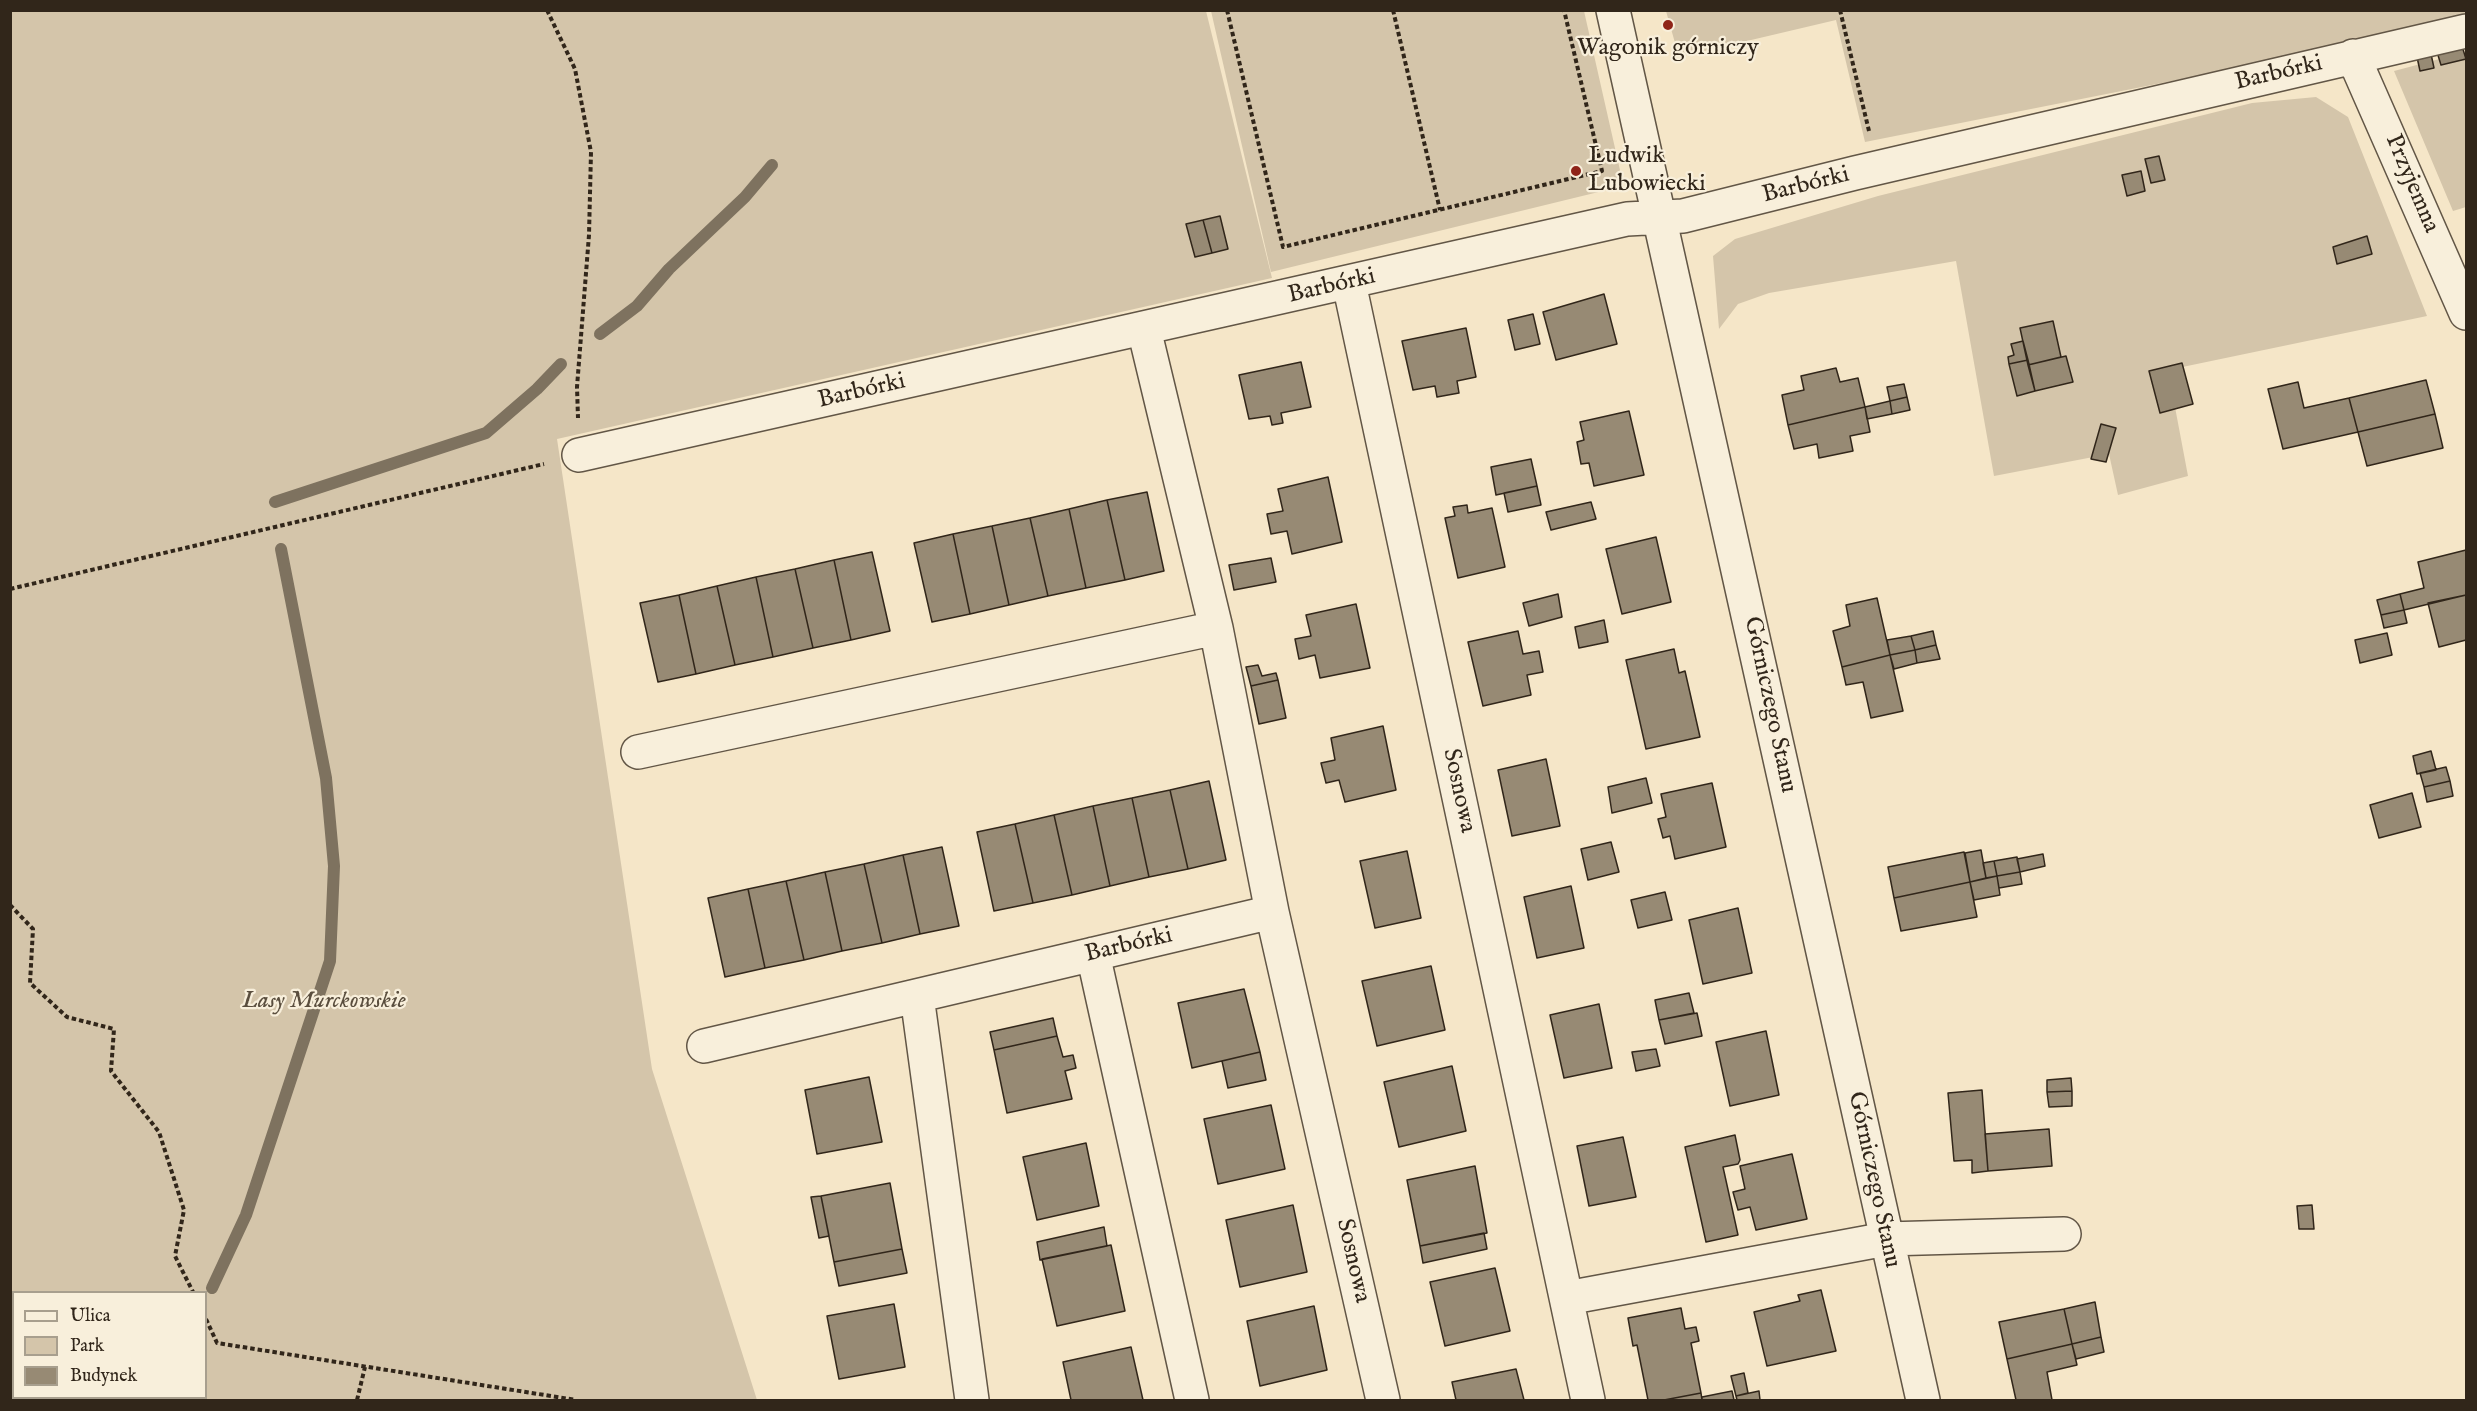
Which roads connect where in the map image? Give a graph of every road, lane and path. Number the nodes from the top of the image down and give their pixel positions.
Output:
1 (546, 10) edge
2 (1227, 10) edge
3 (1393, 10) edge
4 (1564, 10) edge
5 (1613, 10) edge
6 (1840, 10) edge
7 (2466, 31) edge
8 (2353, 56) junction
9 (1886, 166) junction
10 (1440, 210) junction
11 (1660, 218) junction
12 (1349, 283) junction
13 (2466, 313) edge
14 (1144, 329) junction
15 (579, 456) junction
16 (10, 590) edge
17 (1216, 628) junction
18 (638, 752) dead end
19 (10, 905) edge
20 (1272, 912) junction
21 (1092, 954) junction
22 (917, 996) junction
23 (704, 1046) dead end
24 (2064, 1234) dead end
25 (1886, 1239) junction
26 (192, 1291) edge
27 (1567, 1298) junction
28 (207, 1321) edge
29 (365, 1367) junction
30 (357, 1401) edge
31 (576, 1401) edge
32 (972, 1401) edge
33 (1192, 1401) edge
34 (1383, 1401) edge
35 (1588, 1401) edge
36 (1923, 1401) edge

1 - 15 path
2 - 10 path
3 - 10 path
4 - 10 path
5 - 11 street, Górniczego Stanu
6 - 9 path
7 - 8 street, Barbórki
8 - 9 street, Barbórki
8 - 13 street, Przyjemna
9 - 11 street, Barbórki
11 - 12 street, Barbórki
11 - 25 street, Górniczego Stanu
12 - 14 street, Barbórki
12 - 27 street, Sosnowa
14 - 15 street, Barbórki
14 - 17 street
15 - 16 path
17 - 18 street
17 - 20 street
19 - 26 path
20 - 21 street, Barbórki
20 - 34 street, Sosnowa
21 - 22 street, Barbórki
21 - 33 street
22 - 23 street, Barbórki
22 - 32 street
24 - 25 street
25 - 27 street
25 - 36 street, Górniczego Stanu
27 - 35 street, Sosnowa
28 - 29 path
29 - 30 path
29 - 31 path

